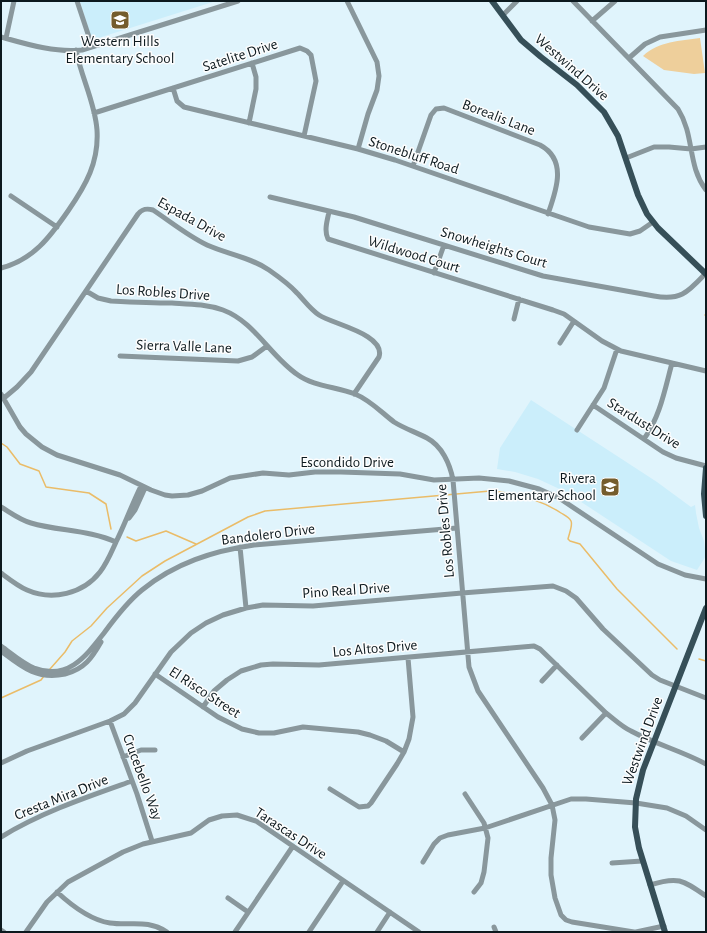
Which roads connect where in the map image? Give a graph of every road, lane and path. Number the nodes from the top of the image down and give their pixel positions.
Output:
1 (14, 1) edge
2 (77, 1) edge
3 (238, 1) edge
4 (347, 1) edge
5 (492, 1) edge
6 (517, 1) edge
7 (572, 1) edge
8 (615, 1) edge
9 (502, 15) junction
10 (592, 21) junction
11 (706, 30) edge
12 (3, 37) edge
13 (92, 46) junction
14 (76, 50) junction
15 (629, 58) junction
16 (252, 63) junction
17 (173, 88) junction
18 (94, 113) junction
19 (249, 123) junction
20 (304, 136) junction
21 (706, 147) edge
22 (358, 149) junction
23 (691, 149) junction
24 (626, 158) junction
25 (413, 166) junction
26 (706, 190) edge
27 (11, 196) dead end
28 (270, 197) dead end
29 (329, 212) junction
30 (548, 214) junction
31 (653, 222) junction
32 (57, 227) junction
33 (444, 245) junction
34 (1, 268) edge
35 (434, 273) junction
36 (706, 274) edge
37 (86, 292) junction
38 (519, 299) junction
39 (514, 319) dead end
40 (574, 322) junction
41 (560, 343) dead end
42 (268, 346) junction
43 (617, 349) junction
44 (120, 356) dead end
45 (672, 363) junction
46 (706, 371) edge
47 (354, 394) junction
48 (2, 396) edge
49 (593, 406) junction
50 (577, 430) dead end
51 (644, 439) junction
52 (706, 467) edge
53 (453, 480) junction
54 (143, 487) junction
55 (705, 503) edge
56 (1, 508) edge
57 (706, 516) edge
58 (457, 528) junction
59 (116, 542) junction
60 (240, 547) junction
61 (1, 573) edge
62 (706, 579) edge
63 (462, 593) junction
64 (246, 608) junction
65 (706, 608) edge
66 (1, 646) edge
67 (1, 651) edge
68 (467, 652) junction
69 (408, 658) junction
70 (557, 665) junction
71 (30, 669) junction
72 (155, 674) junction
73 (542, 680) dead end
74 (676, 686) junction
75 (706, 698) edge
76 (203, 706) junction
77 (606, 713) junction
78 (110, 721) junction
79 (582, 738) dead end
80 (654, 741) junction
81 (155, 750) dead end
82 (404, 752) junction
83 (123, 757) junction
84 (1, 763) edge
85 (706, 764) edge
86 (132, 781) junction
87 (330, 789) dead end
88 (465, 794) dead end
89 (636, 803) junction
90 (552, 805) junction
91 (486, 828) junction
92 (706, 830) edge
93 (1, 837) edge
94 (152, 841) junction
95 (293, 846) junction
96 (642, 860) junction
97 (423, 862) dead end
98 (612, 863) dead end
99 (344, 881) junction
100 (650, 885) junction
101 (57, 892) junction
102 (474, 892) dead end
103 (706, 896) edge
104 (228, 898) dead end
105 (248, 912) junction
106 (390, 912) junction
107 (664, 929) edge
108 (1, 930) edge
109 (4, 932) edge
110 (26, 932) edge
111 (167, 932) edge
112 (235, 932) edge
113 (309, 932) edge
114 (377, 932) edge
115 (419, 932) edge
116 (635, 932) edge

1 - 12 street
2 - 13 street
3 - 13 street
4 - 22 street
5 - 9 main road, Westwind Drive
6 - 9 street
7 - 10 street
8 - 10 street
9 - 24 main road, Westwind Drive
10 - 15 street
11 - 15 street
12 - 14 street
13 - 14 street
14 - 18 street
15 - 23 street
16 - 17 street, Satelite Drive
16 - 19 street
16 - 20 street, Satelite Drive
17 - 18 street, Satelite Drive
17 - 19 street, Stonebluff Road
18 - 32 street
19 - 20 street, Stonebluff Road
20 - 22 street, Stonebluff Road
21 - 23 street
22 - 25 street, Stonebluff Road
23 - 24 street
23 - 26 street
24 - 31 main road, Westwind Drive
25 - 30 street, Stonebluff Road
25 - 30 street, Borealis Lane
27 - 32 street
28 - 29 street, Snowheights Court
29 - 33 street, Snowheights Court
29 - 35 street, Wildwood Court
30 - 31 street, Stonebluff Road
31 - 36 main road, Westwind Drive
32 - 34 street
33 - 35 street
33 - 36 street, Snowheights Court
35 - 38 street, Wildwood Court
37 - 42 street, Los Robles Drive
37 - 47 street, Espada Drive
37 - 48 street, Espada Drive
38 - 39 street
38 - 40 street, Wildwood Court
40 - 41 street
40 - 43 street, Wildwood Court
42 - 44 street, Sierra Valle Lane
42 - 47 street, Los Robles Drive
43 - 45 street, Wildwood Court
43 - 49 street
45 - 46 street, Wildwood Court
45 - 51 street
47 - 53 street, Los Robles Drive
48 - 54 street, Escondido Drive
49 - 50 street
49 - 51 street, Stardust Drive
51 - 52 street, Stardust Drive
52 - 55 main road
53 - 54 street, Escondido Drive
53 - 58 street, Los Robles Drive
53 - 62 street, Escondido Drive
54 - 59 street
55 - 57 main road
56 - 59 street
58 - 60 street, Bandolero Drive
58 - 63 street, Los Robles Drive
59 - 61 street
60 - 64 street
60 - 71 street, Bandolero Drive
63 - 64 street, Pino Real Drive
63 - 68 street, Los Robles Drive
63 - 74 street, Pino Real Drive
64 - 72 street, Pino Real Drive
65 - 74 main road, Westwind Drive
66 - 71 street, Bandolero Drive
67 - 71 street, Bandolero Drive
68 - 69 street, Los Altos Drive
68 - 70 street, Los Altos Drive
68 - 90 street, Los Robles Drive
69 - 76 street, Los Altos Drive
69 - 82 street
70 - 73 street
70 - 77 street, Los Altos Drive
72 - 76 street, El Risco Street
72 - 78 street, Pino Real Drive
74 - 75 street, Pino Real Drive
74 - 80 main road, Westwind Drive
76 - 82 street, El Risco Street
77 - 79 street
77 - 80 street, Los Altos Drive
78 - 83 street, Crucebello Way
78 - 84 street, Pino Real Drive
80 - 85 street, Los Altos Drive
80 - 89 main road, Westwind Drive
81 - 83 street
82 - 87 street
83 - 86 street, Crucebello Way
86 - 93 street, Cresta Mira Drive
86 - 94 street, Crucebello Way
88 - 91 street
89 - 90 street
89 - 92 street
89 - 96 main road, Westwind Drive
90 - 91 street
90 - 116 street, Los Robles Drive
91 - 97 street
91 - 102 street
94 - 95 street, Tarascas Drive
94 - 101 street, Tarascas Drive
95 - 99 street, Tarascas Drive
95 - 105 street
96 - 98 street
96 - 100 main road, Westwind Drive
99 - 106 street, Tarascas Drive
99 - 113 street
100 - 103 street
100 - 107 main road, Westwind Drive
101 - 110 street, Tarascas Drive
101 - 111 street
104 - 105 street
105 - 112 street
106 - 114 street
106 - 115 street, Tarascas Drive
107 - 116 street, Los Robles Drive
108 - 109 street

